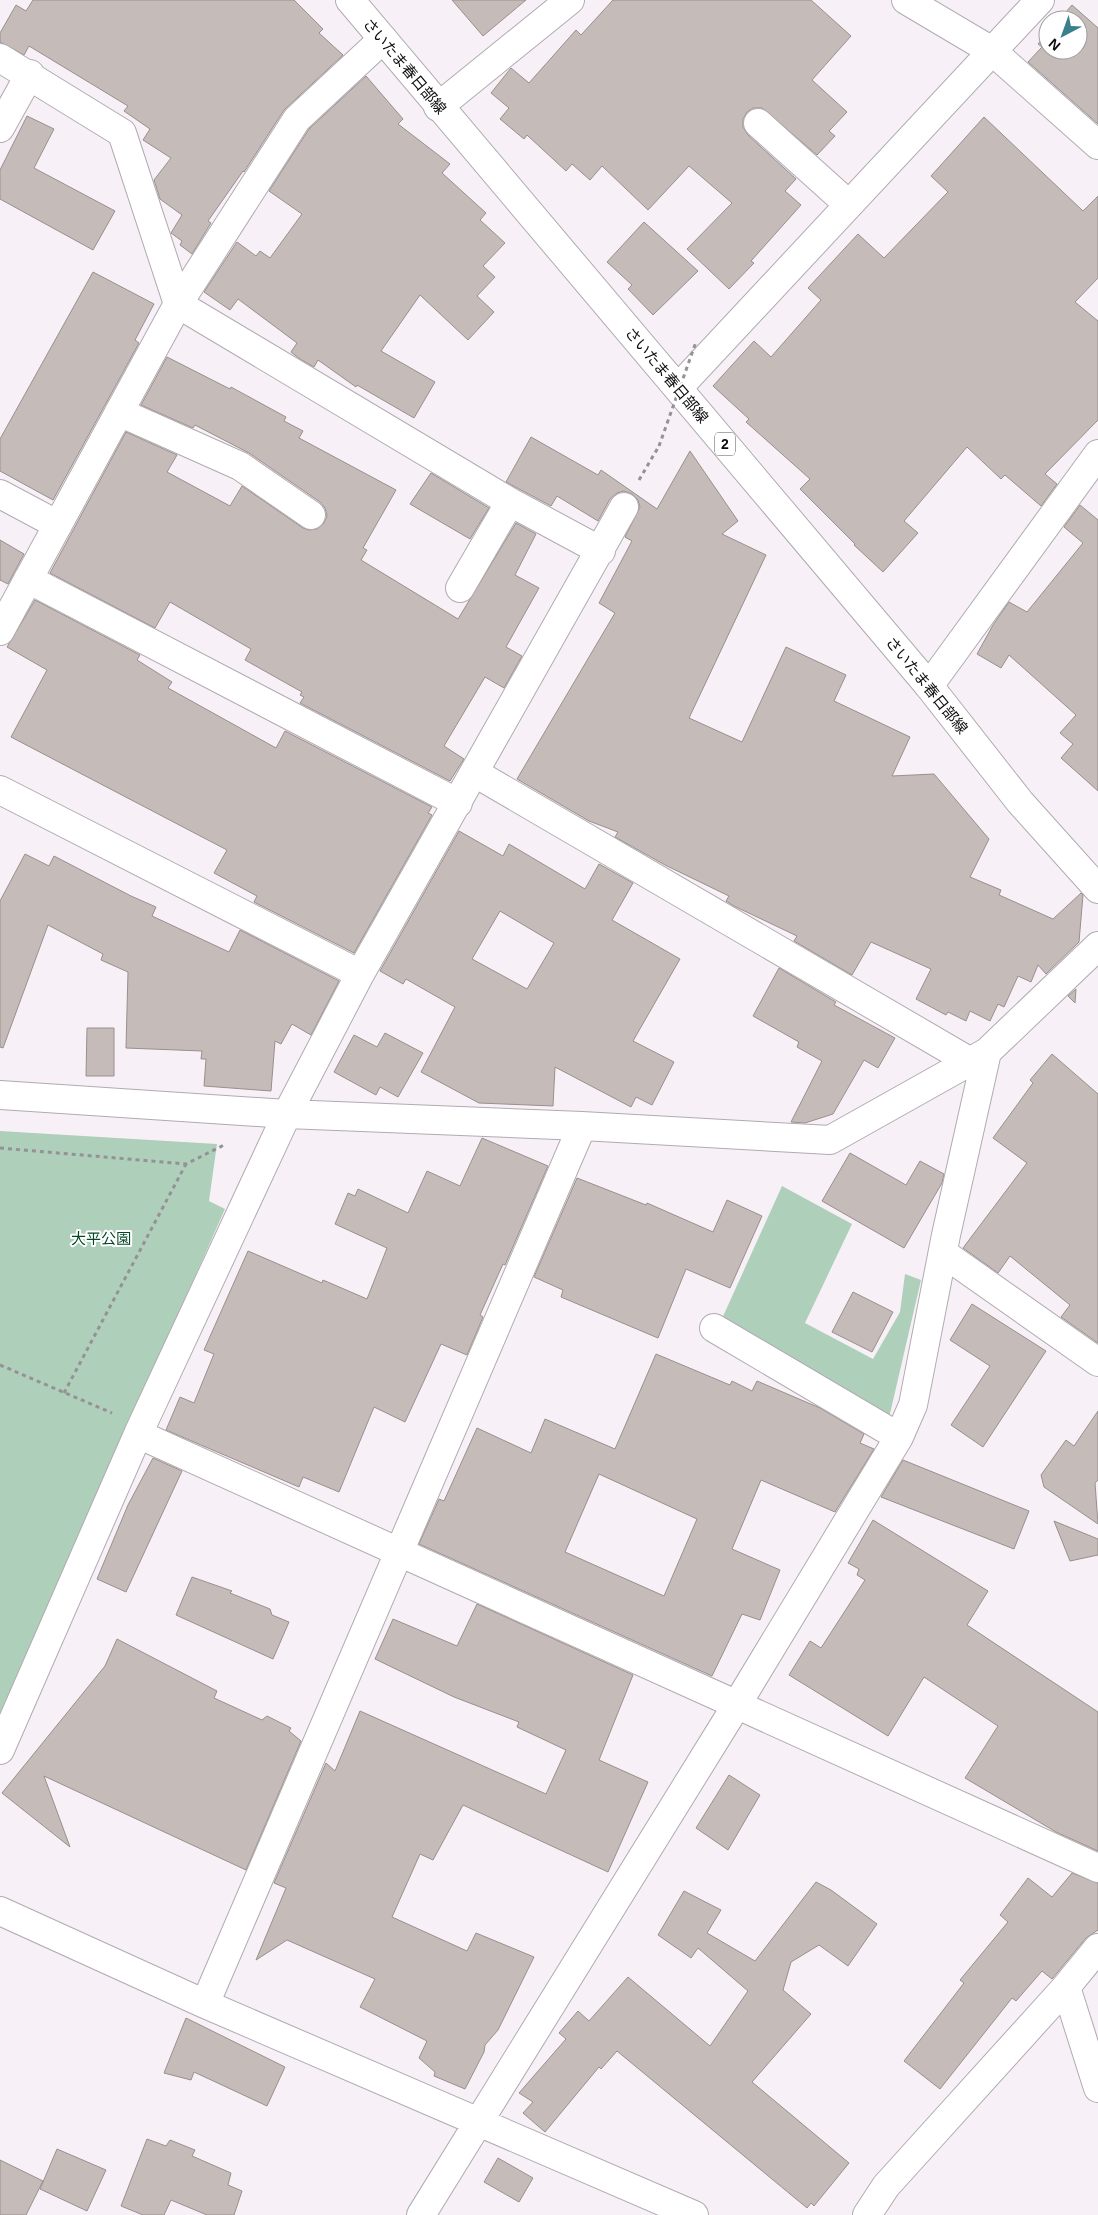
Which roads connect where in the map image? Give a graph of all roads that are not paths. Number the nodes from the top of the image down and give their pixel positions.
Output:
1 (350, 0) edge
2 (570, 0) edge
3 (906, 0) edge
4 (1040, 0) edge
5 (383, 39) junction
6 (992, 51) junction
7 (0, 58) edge
8 (30, 74) junction
9 (438, 107) junction
10 (758, 123) dead end
11 (0, 128) edge
12 (1098, 145) edge
13 (848, 204) junction
14 (178, 304) junction
15 (678, 388) junction
16 (119, 412) junction
17 (1098, 454) edge
18 (1090, 483) edge
19 (0, 494) edge
20 (510, 502) junction
21 (624, 507) road end
22 (311, 515) dead end
23 (58, 525) junction
24 (601, 550) junction
25 (28, 580) junction
26 (460, 588) dead end
27 (0, 632) edge
28 (929, 686) junction
29 (475, 773) junction
30 (0, 790) edge
31 (458, 803) junction
32 (1098, 889) edge
33 (1098, 946) edge
34 (360, 974) junction
35 (978, 1056) junction
36 (0, 1095) edge
37 (287, 1114) junction
38 (582, 1126) junction
39 (943, 1253) junction
40 (714, 1328) dead end
41 (1098, 1362) edge
42 (140, 1430) junction
43 (899, 1437) junction
44 (399, 1553) junction
45 (736, 1706) junction
46 (0, 1750) edge
47 (1098, 1868) edge
48 (0, 1911) edge
49 (1098, 1948) edge
50 (1066, 1988) junction
51 (206, 2004) junction
52 (1098, 2088) edge
53 (478, 2122) junction
54 (421, 2215) edge
55 (694, 2215) edge
56 (867, 2215) edge

1 - 5 street, さいたま春日部線 / 2
2 - 9 street
3 - 6 street
4 - 6 street
5 - 9 street, さいたま春日部線 / 2
5 - 14 street
6 - 12 street
6 - 13 street
7 - 8 street
8 - 11 street
8 - 14 street
9 - 15 street, さいたま春日部線 / 2
10 - 13 street
13 - 15 street
14 - 16 street
14 - 20 street
15 - 28 street, さいたま春日部線 / 2
16 - 22 street
16 - 23 street
17 - 18 street
18 - 28 street
19 - 23 street
20 - 24 street
20 - 26 street
21 - 24 street
23 - 25 street
24 - 29 street
25 - 27 street
25 - 31 street
28 - 32 street, さいたま春日部線 / 2
29 - 31 street
29 - 35 street
30 - 34 street
31 - 34 street
33 - 35 street
34 - 37 street
35 - 38 street
35 - 39 street
36 - 37 street
37 - 38 street
37 - 42 street
38 - 44 street
39 - 41 street
39 - 43 street
40 - 43 street
42 - 44 street
42 - 46 street
43 - 45 street
44 - 45 street
44 - 51 street
45 - 47 street
45 - 53 street
48 - 51 street
49 - 50 street
50 - 52 street
50 - 56 street
51 - 53 street
53 - 54 street
53 - 55 street

